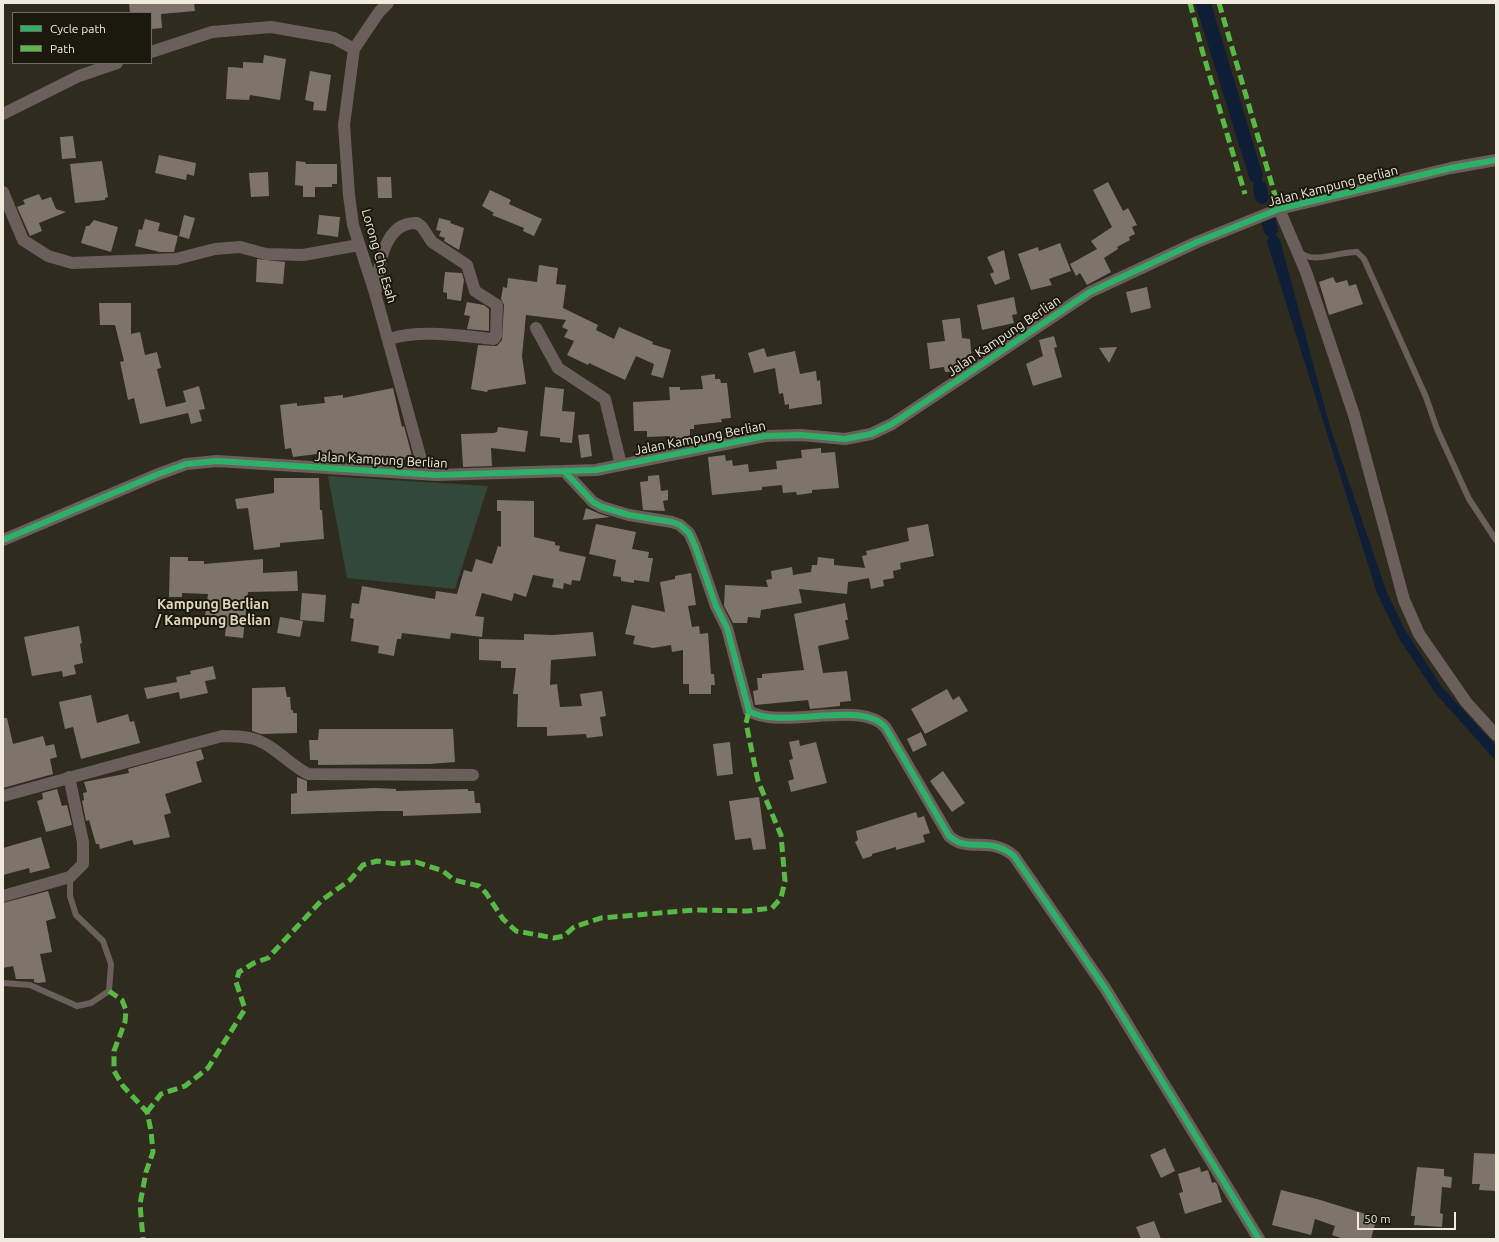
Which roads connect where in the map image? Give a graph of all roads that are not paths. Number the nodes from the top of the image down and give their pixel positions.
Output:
1 (388, 3) edge
2 (354, 49) junction
3 (152, 52) edge
4 (114, 64) edge
5 (3, 114) edge
6 (1496, 160) edge
7 (3, 192) edge
8 (1279, 209) junction
9 (359, 245) junction
10 (1296, 248) junction
11 (376, 293) junction
12 (536, 328) dead end
13 (388, 339) junction
14 (621, 465) junction
15 (564, 471) junction
16 (425, 474) junction
17 (3, 540) edge
18 (1496, 540) edge
19 (1496, 735) edge
20 (473, 775) dead end
21 (69, 777) junction
22 (3, 796) edge
23 (70, 877) junction
24 (3, 896) edge
25 (3, 983) edge
26 (1259, 1239) edge

1 - 2 street, Lorong Che Esah
2 - 3 street
2 - 9 street, Lorong Che Esah
4 - 5 street
6 - 8 street, Jalan Kampung Berlian
7 - 9 street
8 - 10 street
8 - 14 street, Jalan Kampung Berlian
9 - 11 street, Lorong Che Esah
10 - 18 lane
10 - 19 street
11 - 13 street, Lorong Che Esah
11 - 13 street
12 - 14 street
13 - 16 street, Lorong Che Esah
14 - 15 street, Jalan Kampung Berlian
15 - 16 street, Jalan Kampung Berlian
15 - 26 street
16 - 17 street, Jalan Kampung Berlian
20 - 21 street
21 - 22 street
21 - 23 street
23 - 24 street
23 - 25 lane

